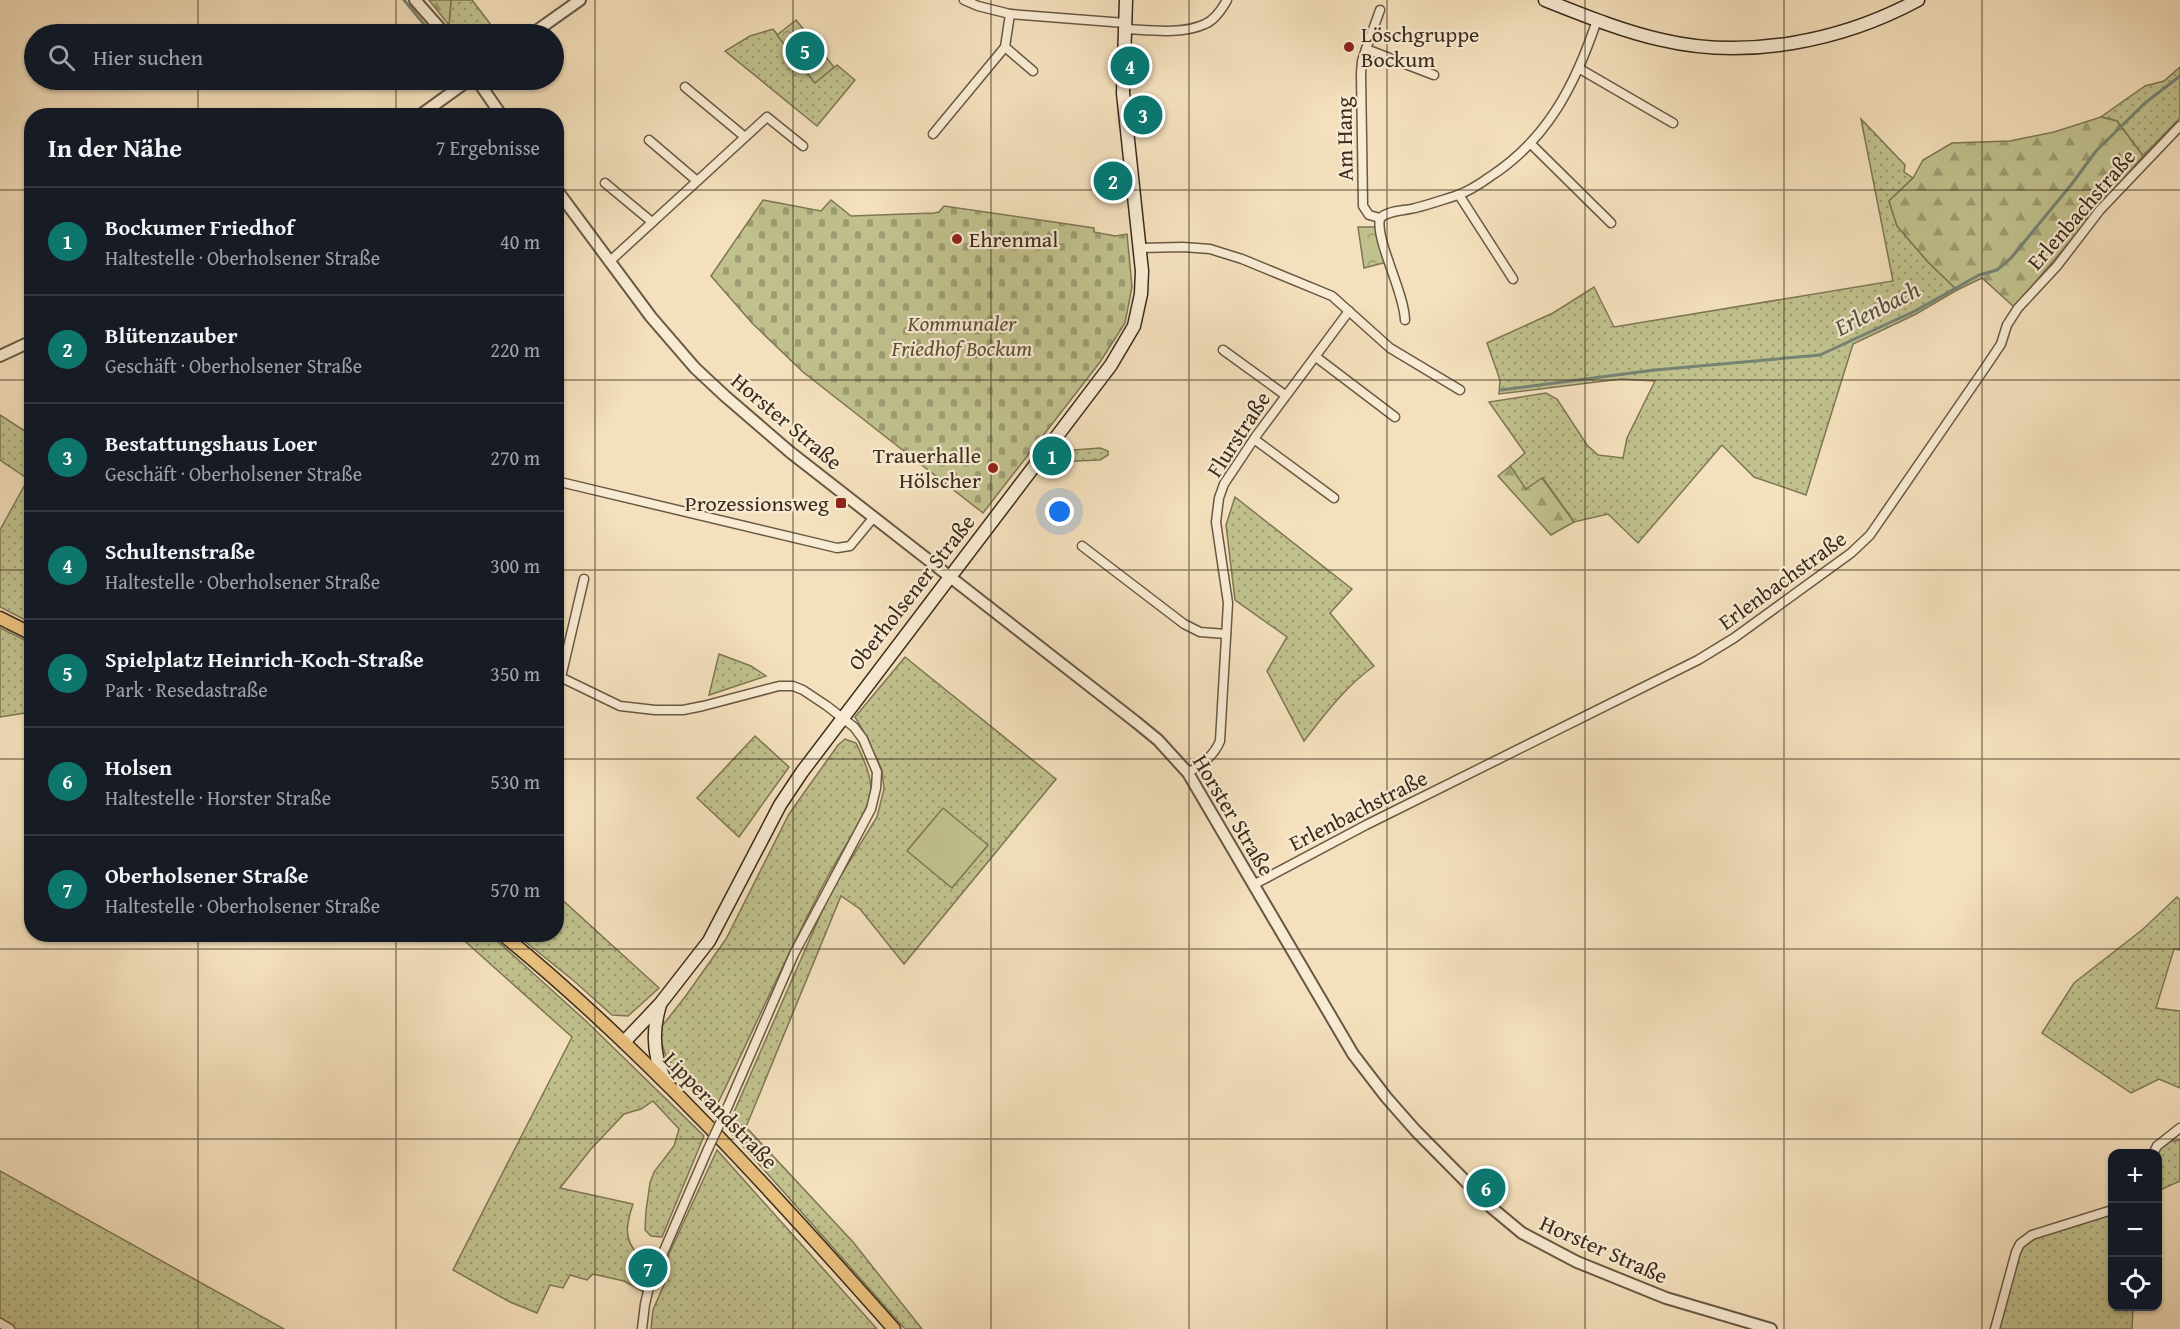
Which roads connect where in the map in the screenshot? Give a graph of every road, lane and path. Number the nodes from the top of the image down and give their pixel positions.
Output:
1 (415, 0) edge
2 (580, 0) edge
3 (964, 0) edge
4 (1126, 0) edge
5 (1227, 0) edge
6 (1545, 0) edge
7 (1918, 0) edge
8 (1380, 10) dead end
9 (1010, 14) junction
10 (1597, 20) junction
11 (437, 24) edge
12 (546, 24) edge
13 (1125, 26) junction
14 (1005, 47) junction
15 (1366, 49) junction
16 (1580, 69) junction
17 (1033, 71) dead end
18 (1434, 75) dead end
19 (685, 87) dead end
20 (455, 90) edge
21 (484, 90) edge
22 (430, 108) edge
23 (496, 108) edge
24 (1673, 123) dead end
25 (2180, 126) edge
26 (933, 134) dead end
27 (745, 137) junction
28 (649, 141) dead end
29 (1531, 144) junction
30 (803, 146) dead end
31 (697, 181) junction
32 (605, 183) dead end
33 (1459, 195) junction
34 (564, 200) edge
35 (1380, 218) junction
36 (652, 222) junction
37 (1611, 223) dead end
38 (1139, 248) junction
39 (609, 261) junction
40 (1513, 279) dead end
41 (1349, 311) junction
42 (1405, 320) dead end
43 (24, 344) edge
44 (1223, 350) dead end
45 (0, 356) edge
46 (1316, 357) junction
47 (1460, 390) dead end
48 (1285, 395) junction
49 (1395, 417) dead end
50 (1254, 440) junction
51 (564, 483) edge
52 (1334, 498) dead end
53 (874, 517) junction
54 (1082, 546) dead end
55 (950, 576) junction
56 (584, 579) dead end
57 (0, 618) edge
58 (24, 630) edge
59 (1226, 634) junction
60 (564, 657) edge
61 (564, 678) edge
62 (841, 718) junction
63 (1188, 773) junction
64 (1253, 885) junction
65 (511, 942) edge
66 (660, 1004) junction
67 (624, 1042) junction
68 (665, 1080) junction
69 (2180, 1128) edge
70 (2156, 1149) edge
71 (2108, 1211) edge
72 (0, 1323) edge
73 (10, 1329) edge
74 (642, 1329) edge
75 (894, 1329) edge
76 (1771, 1329) edge
77 (1995, 1329) edge

1 - 11 street
2 - 12 street
3 - 9 street
4 - 13 main road, Oberholsener Straße
5 - 13 street
6 - 10 main road
7 - 10 main road
8 - 15 street, Am Hang
9 - 13 street
9 - 14 street
10 - 16 street
13 - 38 main road, Oberholsener Straße
14 - 17 street
14 - 26 street
15 - 18 street
15 - 35 street, Am Hang
16 - 24 street
16 - 29 street
19 - 27 street
20 - 22 street
21 - 23 street
25 - 64 street, Erlenbachstraße
27 - 30 street
27 - 31 street
28 - 31 street
29 - 33 street
29 - 37 street
31 - 36 street
32 - 36 street
33 - 35 street
33 - 40 street
34 - 39 street, Horster Straße
35 - 42 street
36 - 39 street
38 - 41 street
38 - 55 main road, Oberholsener Straße
39 - 53 street, Horster Straße
41 - 46 street, Flurstraße
41 - 47 street
43 - 45 street
44 - 48 street
46 - 48 street, Flurstraße
46 - 49 street
48 - 50 street, Flurstraße
50 - 52 street
50 - 59 street, Flurstraße
51 - 53 street
53 - 55 street, Horster Straße
54 - 59 street
55 - 62 main road, Oberholsener Straße
55 - 63 street, Horster Straße
56 - 60 street
57 - 58 main road
59 - 63 street, Flurstraße
61 - 62 street
62 - 66 main road, Oberholsener Straße
62 - 74 street, bridge
63 - 64 street, Horster Straße
64 - 76 street, Horster Straße
65 - 67 main road, Lipperandstraße
66 - 67 main road, Oberholsener Straße
66 - 68 main road
67 - 68 main road, Lipperandstraße
68 - 75 main road, Lipperandstraße
69 - 70 street
71 - 77 street
72 - 73 street

